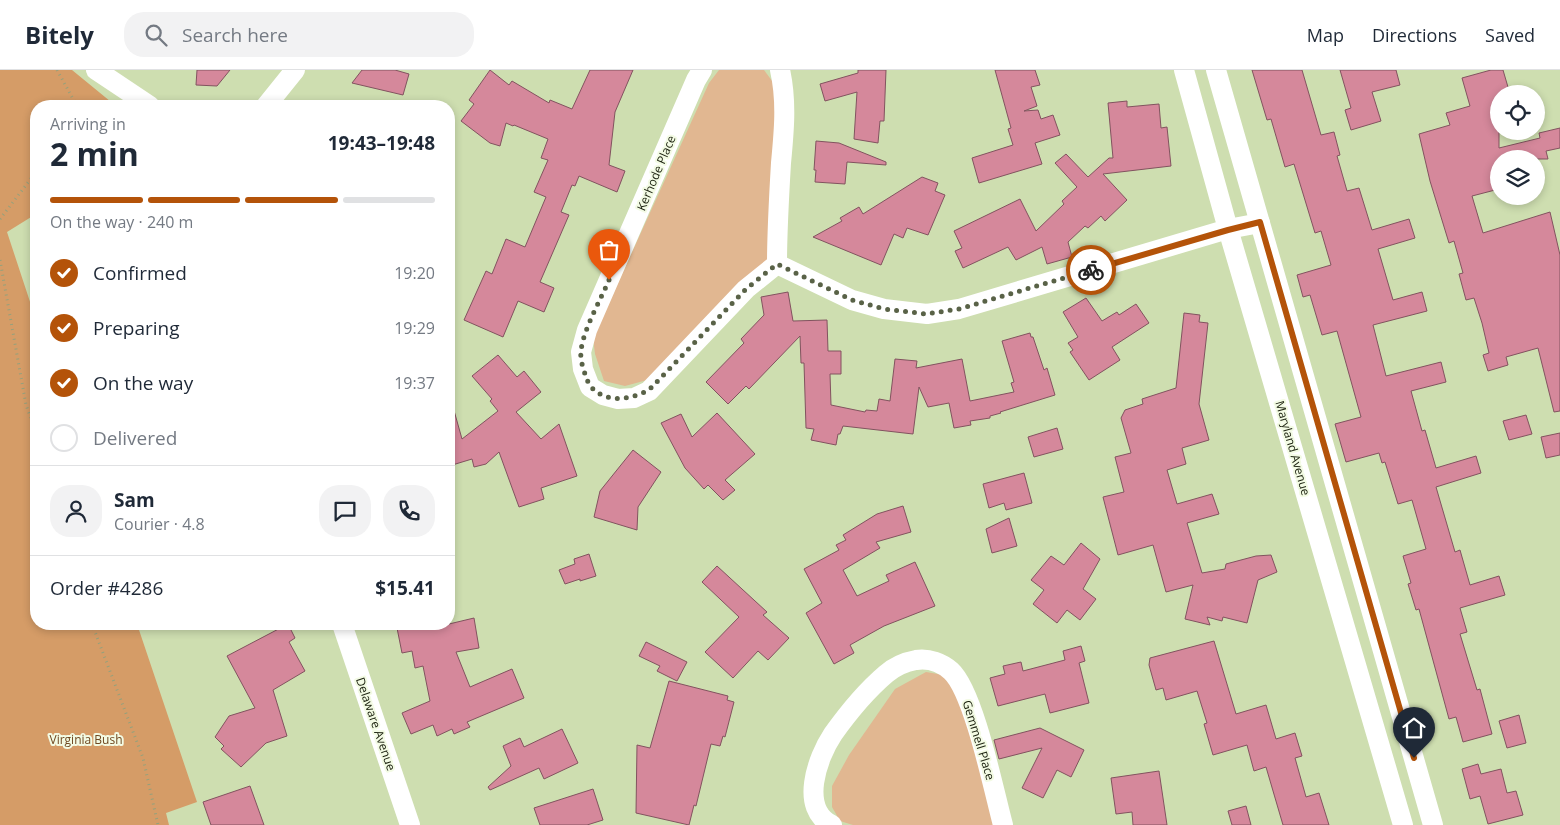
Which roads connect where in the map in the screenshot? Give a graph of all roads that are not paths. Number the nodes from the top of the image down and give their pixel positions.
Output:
1 (96, 70) edge
2 (295, 70) edge
3 (702, 70) edge
4 (780, 70) edge
5 (1184, 70) edge
6 (1216, 70) edge
7 (141, 100) edge
8 (271, 100) edge
9 (1260, 222) junction
10 (1228, 230) junction
11 (777, 264) junction
12 (344, 630) edge
13 (410, 825) edge
14 (832, 825) edge
15 (1003, 825) edge
16 (1403, 825) edge
17 (1433, 825) edge

1 - 7 street
2 - 8 street
3 - 11 street, Kerhode Place
4 - 11 street
5 - 10 street, Maryland Avenue
6 - 9 street
9 - 10 street
9 - 17 street
10 - 11 street
10 - 16 street, Maryland Avenue
12 - 13 street, Delaware Avenue
14 - 15 street, Gemmell Place

